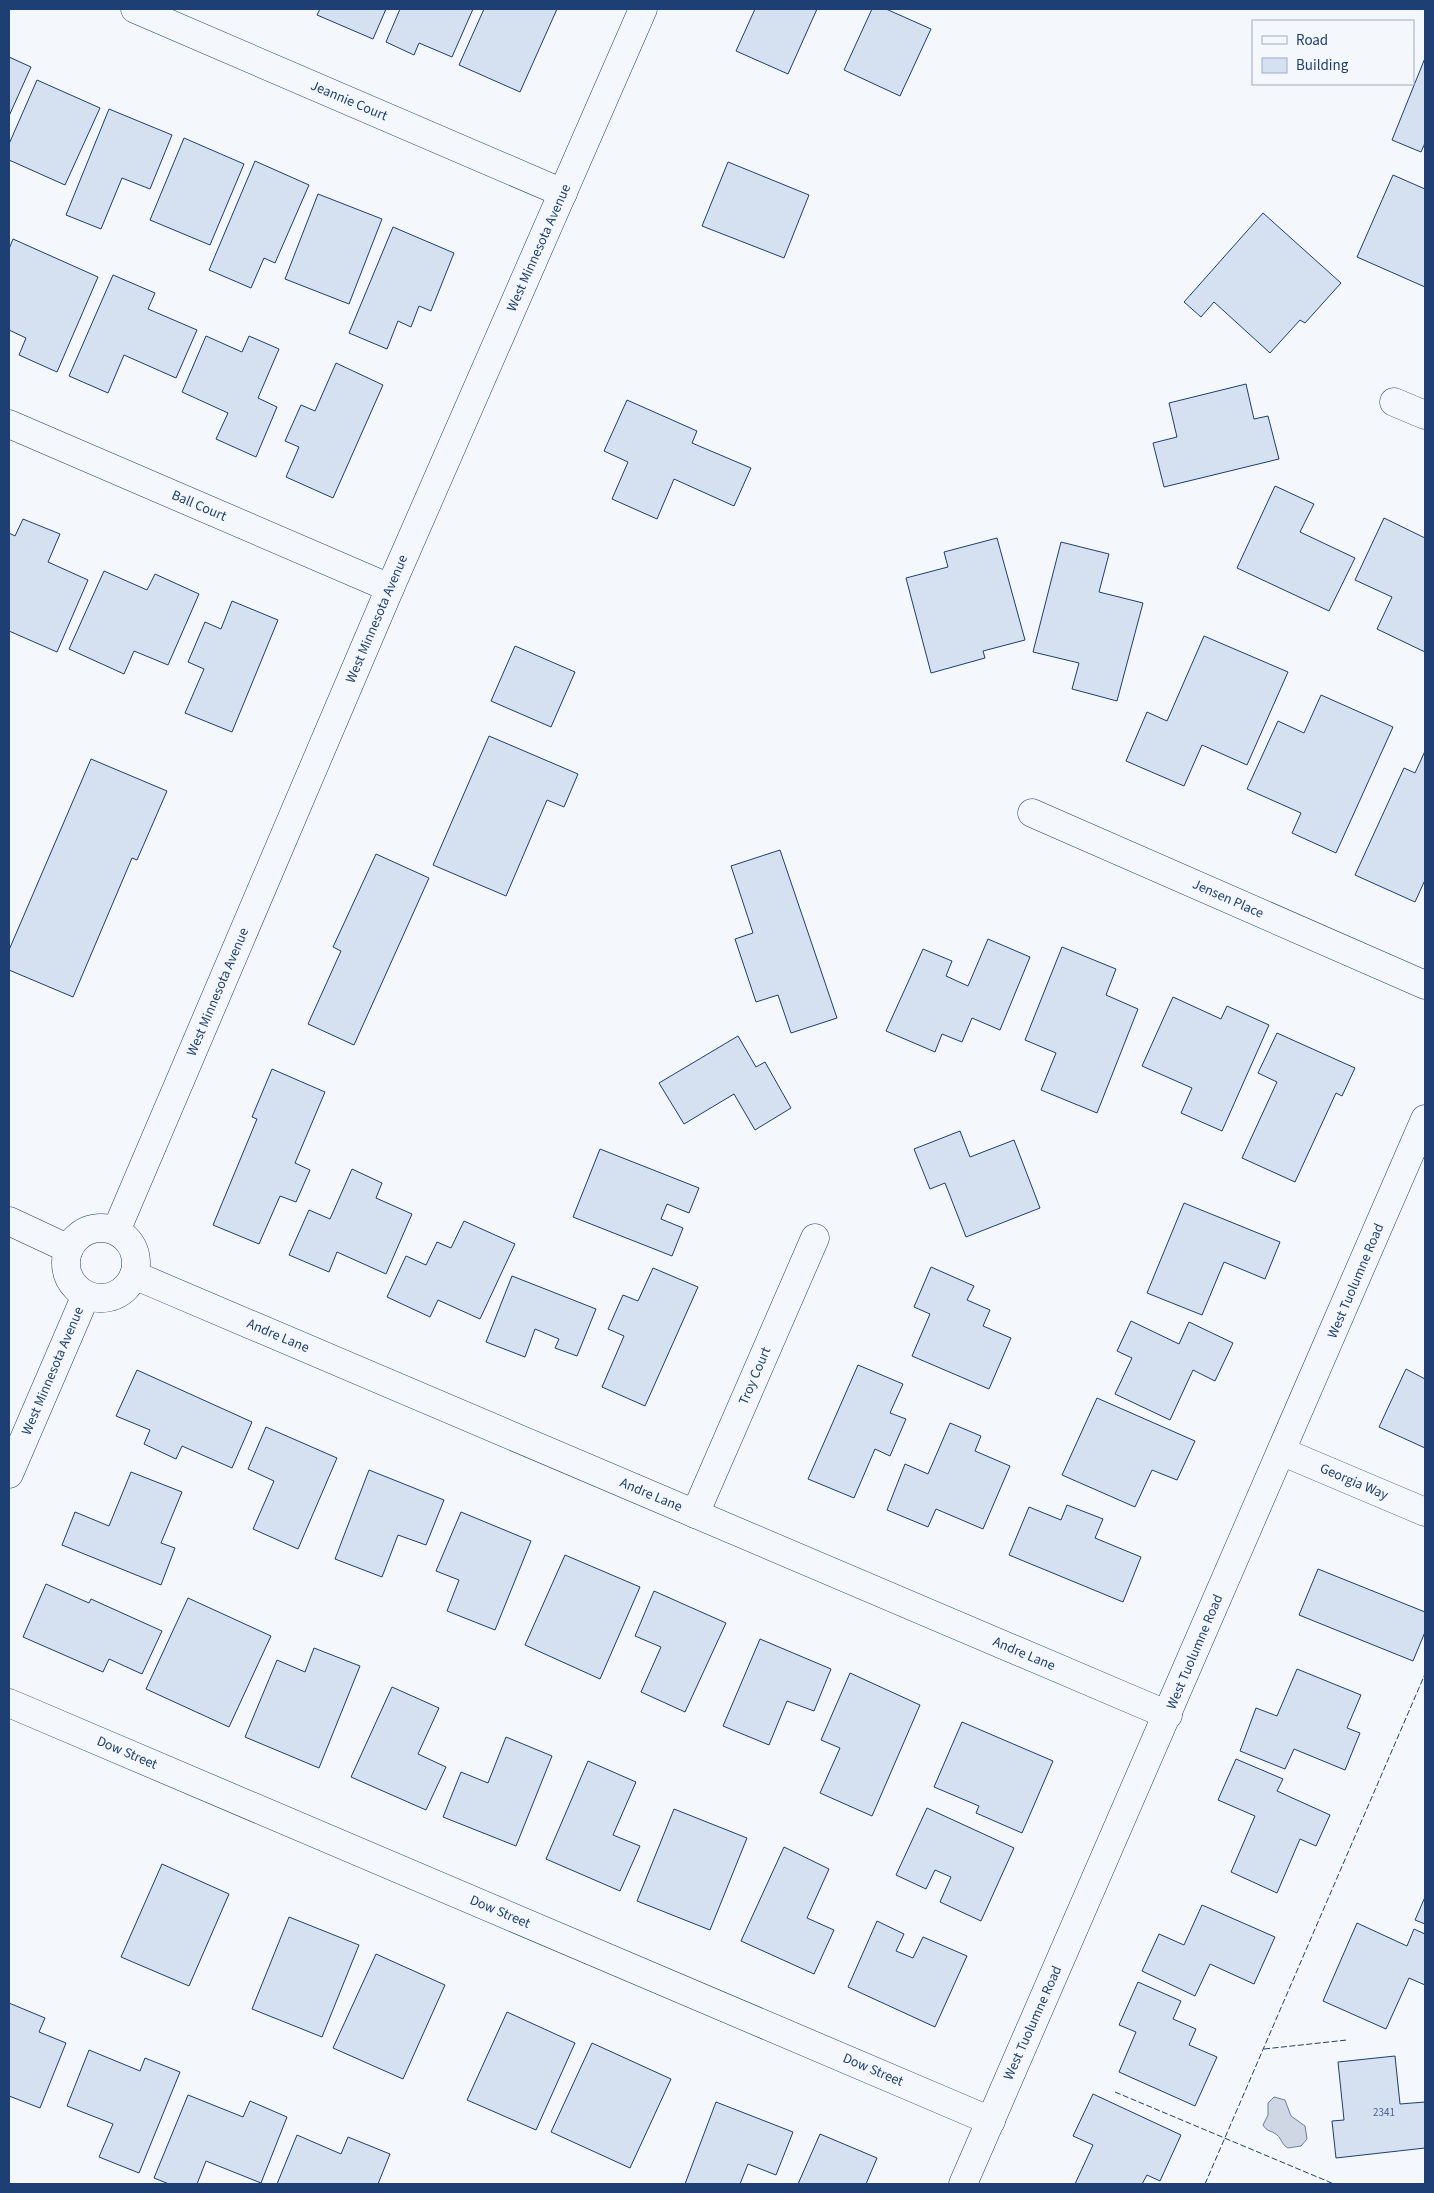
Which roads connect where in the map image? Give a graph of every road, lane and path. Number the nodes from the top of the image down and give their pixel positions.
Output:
1 (135, 9) edge
2 (643, 9) edge
3 (563, 193) junction
4 (1394, 402) dead end
5 (1425, 415) edge
6 (9, 424) edge
7 (390, 588) junction
8 (1032, 813) dead end
9 (1425, 984) edge
10 (1425, 1119) edge
11 (9, 1221) edge
12 (116, 1231) junction
13 (815, 1238) dead end
14 (68, 1249) junction
15 (134, 1275) junction
16 (86, 1295) junction
17 (1283, 1452) junction
18 (9, 1474) edge
19 (1425, 1512) edge
20 (696, 1514) junction
21 (9, 1703) edge
22 (1168, 1715) junction
23 (991, 2121) junction
24 (964, 2184) edge

1 - 3 street, Jeannie Court
2 - 3 street, West Minnesota Avenue
3 - 7 street, West Minnesota Avenue
4 - 5 street
6 - 7 street, Ball Court
7 - 12 street, West Minnesota Avenue
8 - 9 street, Jensen Place
10 - 17 street, West Tuolumne Road
11 - 14 street
12 - 14 street
12 - 15 street
13 - 20 street, Troy Court
14 - 16 street
15 - 16 street
15 - 20 street, Andre Lane
16 - 18 street, West Minnesota Avenue
17 - 19 street, Georgia Way
17 - 22 street, West Tuolumne Road
20 - 22 street, Andre Lane
21 - 23 street, Dow Street
22 - 23 street, West Tuolumne Road
23 - 24 street, West Tuolumne Road

